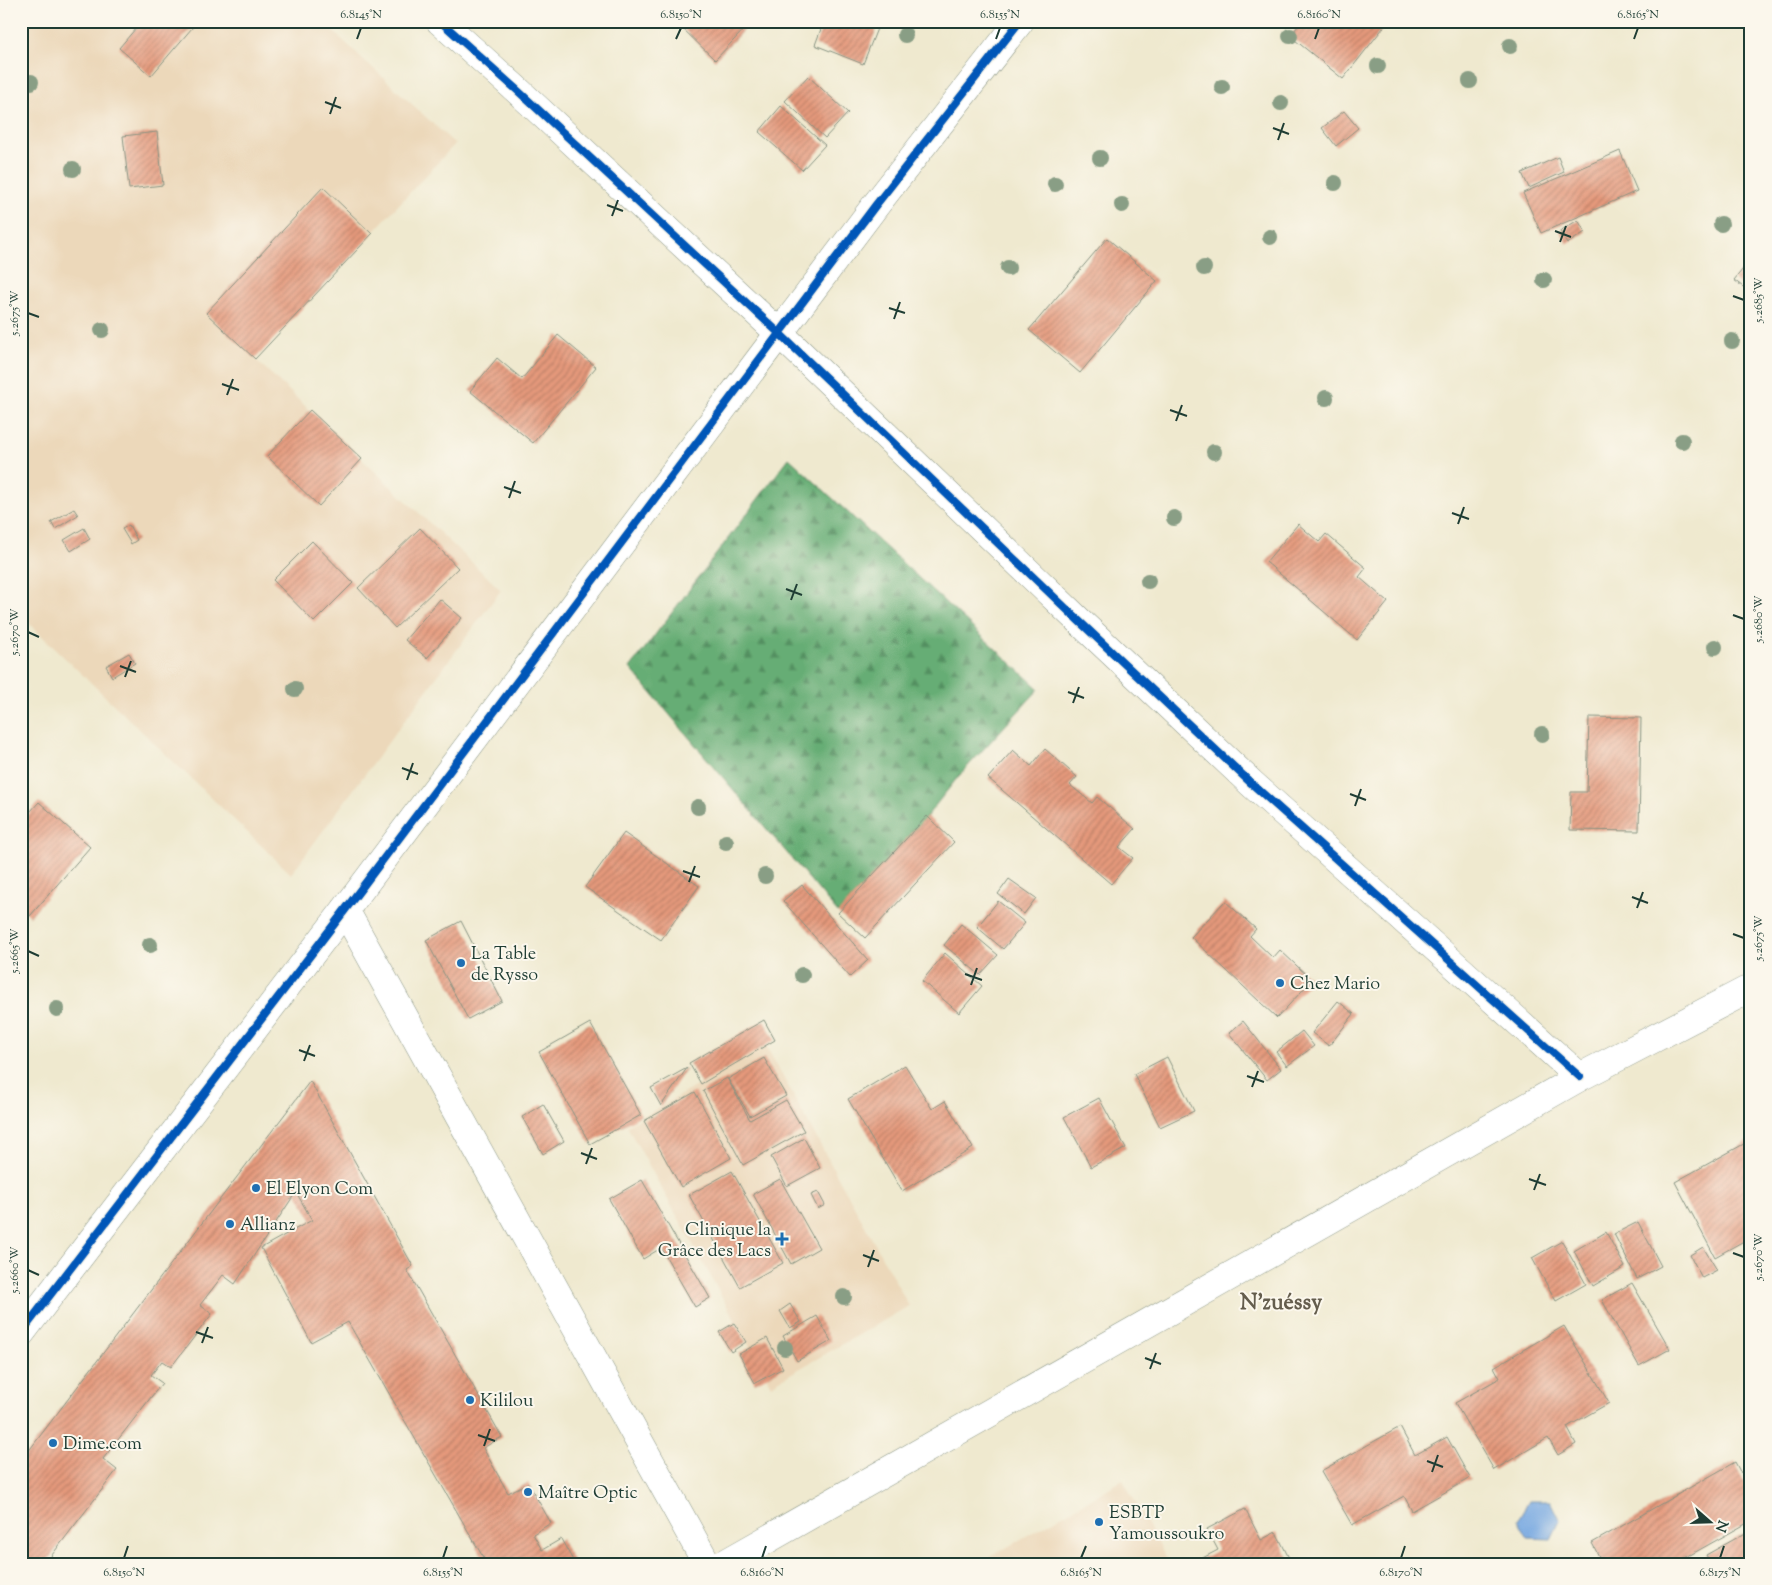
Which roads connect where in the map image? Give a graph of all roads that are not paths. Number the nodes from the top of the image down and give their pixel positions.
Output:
1 (440, 21) edge
2 (1020, 21) edge
3 (780, 334) junction
4 (344, 910) junction
5 (1751, 988) edge
6 (1580, 1077) junction
7 (21, 1333) edge
8 (707, 1564) edge
9 (724, 1564) edge

1 - 3 street
2 - 3 street
3 - 4 street
3 - 6 street
4 - 7 street
4 - 8 street
5 - 6 street
6 - 9 street

